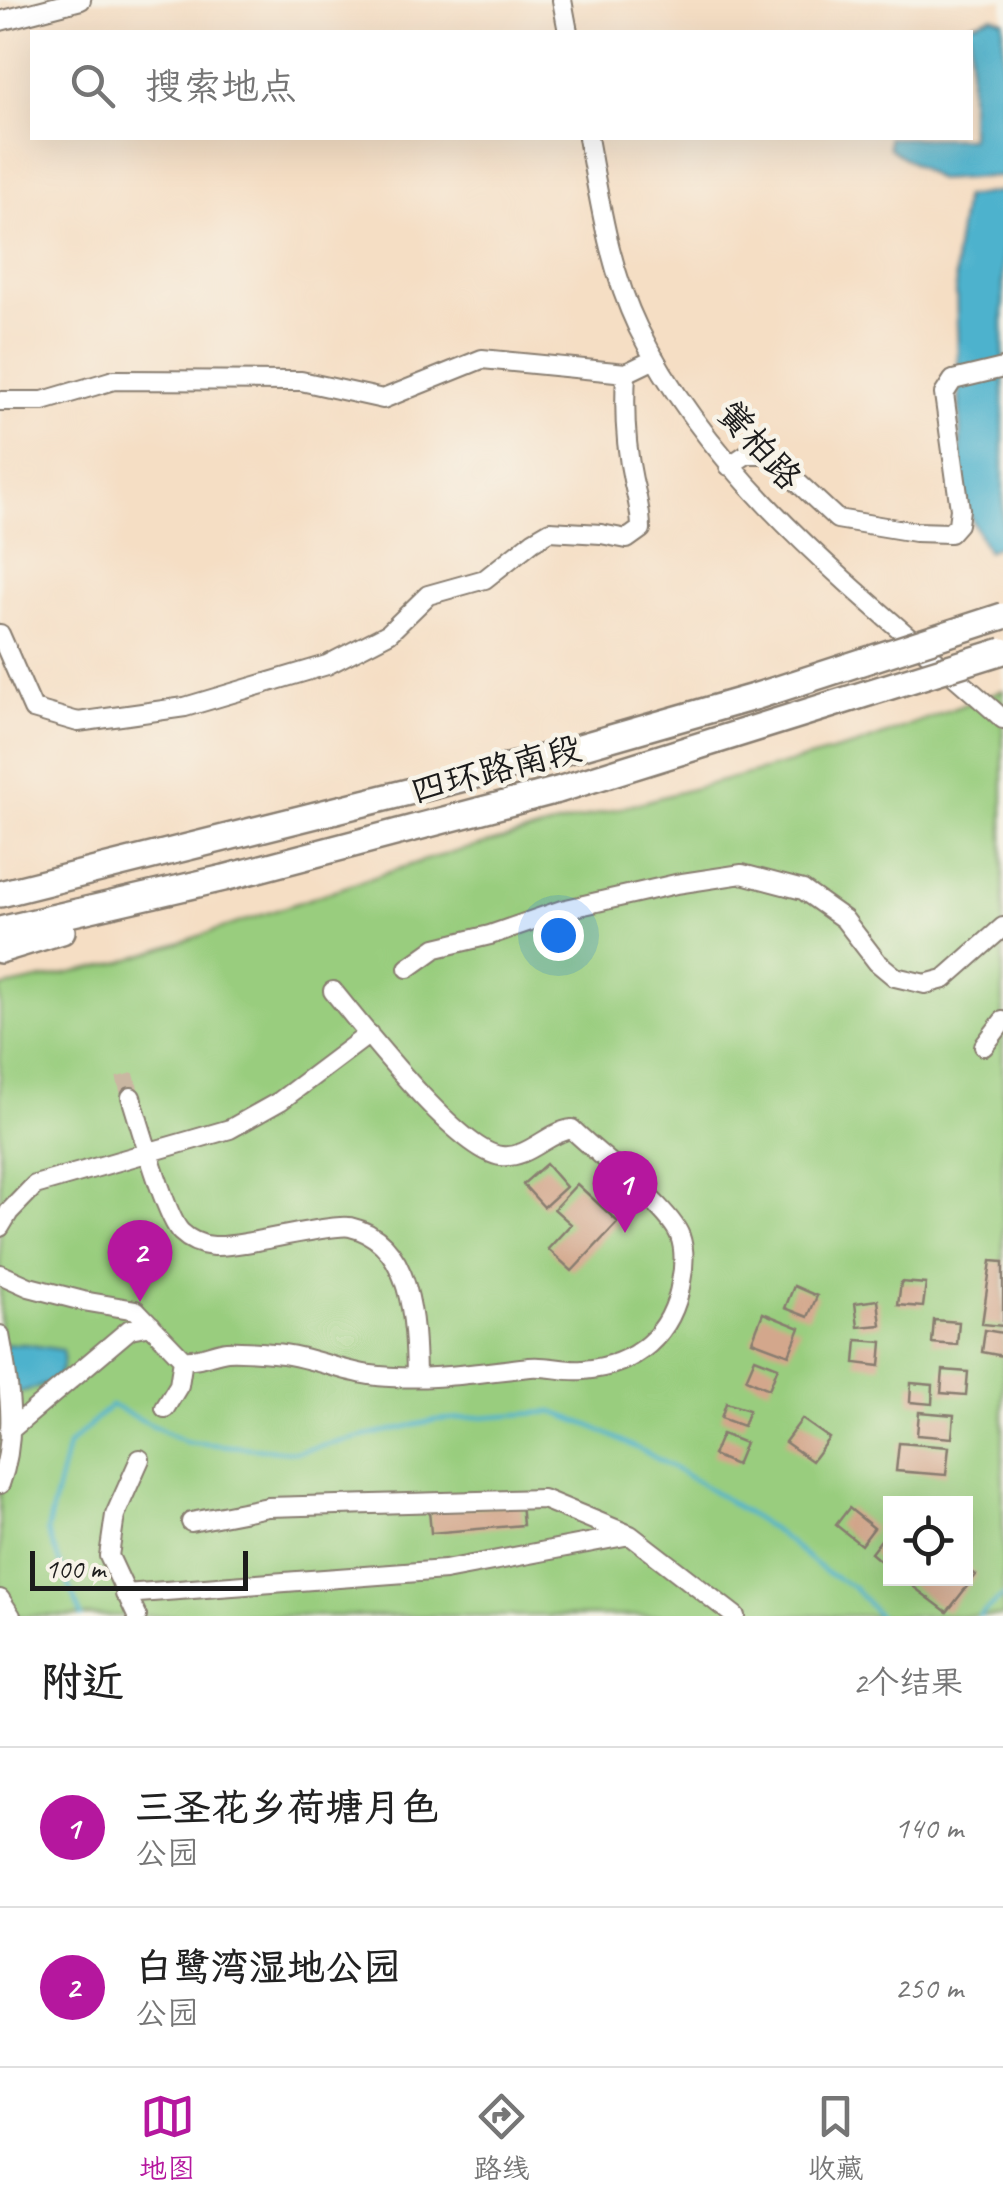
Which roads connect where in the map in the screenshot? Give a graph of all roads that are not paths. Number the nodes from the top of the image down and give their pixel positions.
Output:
1 (81, 0) edge
2 (562, 0) edge
3 (0, 22) edge
4 (568, 30) edge
5 (588, 140) edge
6 (655, 358) junction
7 (1003, 368) edge
8 (626, 373) junction
9 (0, 401) edge
10 (729, 466) junction
11 (1003, 616) edge
12 (0, 634) edge
13 (1003, 651) edge
14 (1003, 719) edge
15 (212, 841) junction
16 (309, 856) junction
17 (0, 877) edge
18 (0, 894) edge
19 (1003, 926) edge
20 (0, 930) edge
21 (0, 950) edge
22 (408, 968) dead end
23 (333, 991) dead end
24 (1003, 1021) edge
25 (369, 1034) junction
26 (984, 1046) dead end
27 (131, 1097) tunnel mouth
28 (148, 1153) junction
29 (0, 1227) edge
30 (0, 1274) edge
31 (151, 1325) junction
32 (0, 1337) edge
33 (183, 1359) junction
34 (416, 1375) junction
35 (166, 1408) dead end
36 (9, 1431) junction
37 (140, 1459) dead end
38 (0, 1484) edge
39 (191, 1522) dead end
40 (630, 1535) junction
41 (125, 1594) junction
42 (0, 1599) edge
43 (11, 1616) edge
44 (137, 1616) edge
45 (735, 1616) edge

1 - 3 street
2 - 4 street
5 - 6 street, 黉柏路
6 - 8 street
6 - 10 street, 黉柏路
7 - 10 street
8 - 9 street
8 - 12 street
10 - 14 street, 黉柏路
11 - 15 highway, 四环路南段, bridge
13 - 16 highway, 四环路南段, bridge
15 - 17 highway
15 - 18 highway, 四环路南段
16 - 20 highway, 四环路南段
16 - 21 highway
19 - 22 street
23 - 25 street
24 - 26 street
25 - 28 street
25 - 34 street
27 - 28 street
28 - 29 street
28 - 34 street
30 - 31 street
31 - 33 street
31 - 36 street
32 - 36 street
33 - 34 street
33 - 35 street
36 - 38 street
37 - 41 street
39 - 40 street
40 - 41 street
40 - 45 street
41 - 44 street
42 - 43 street

